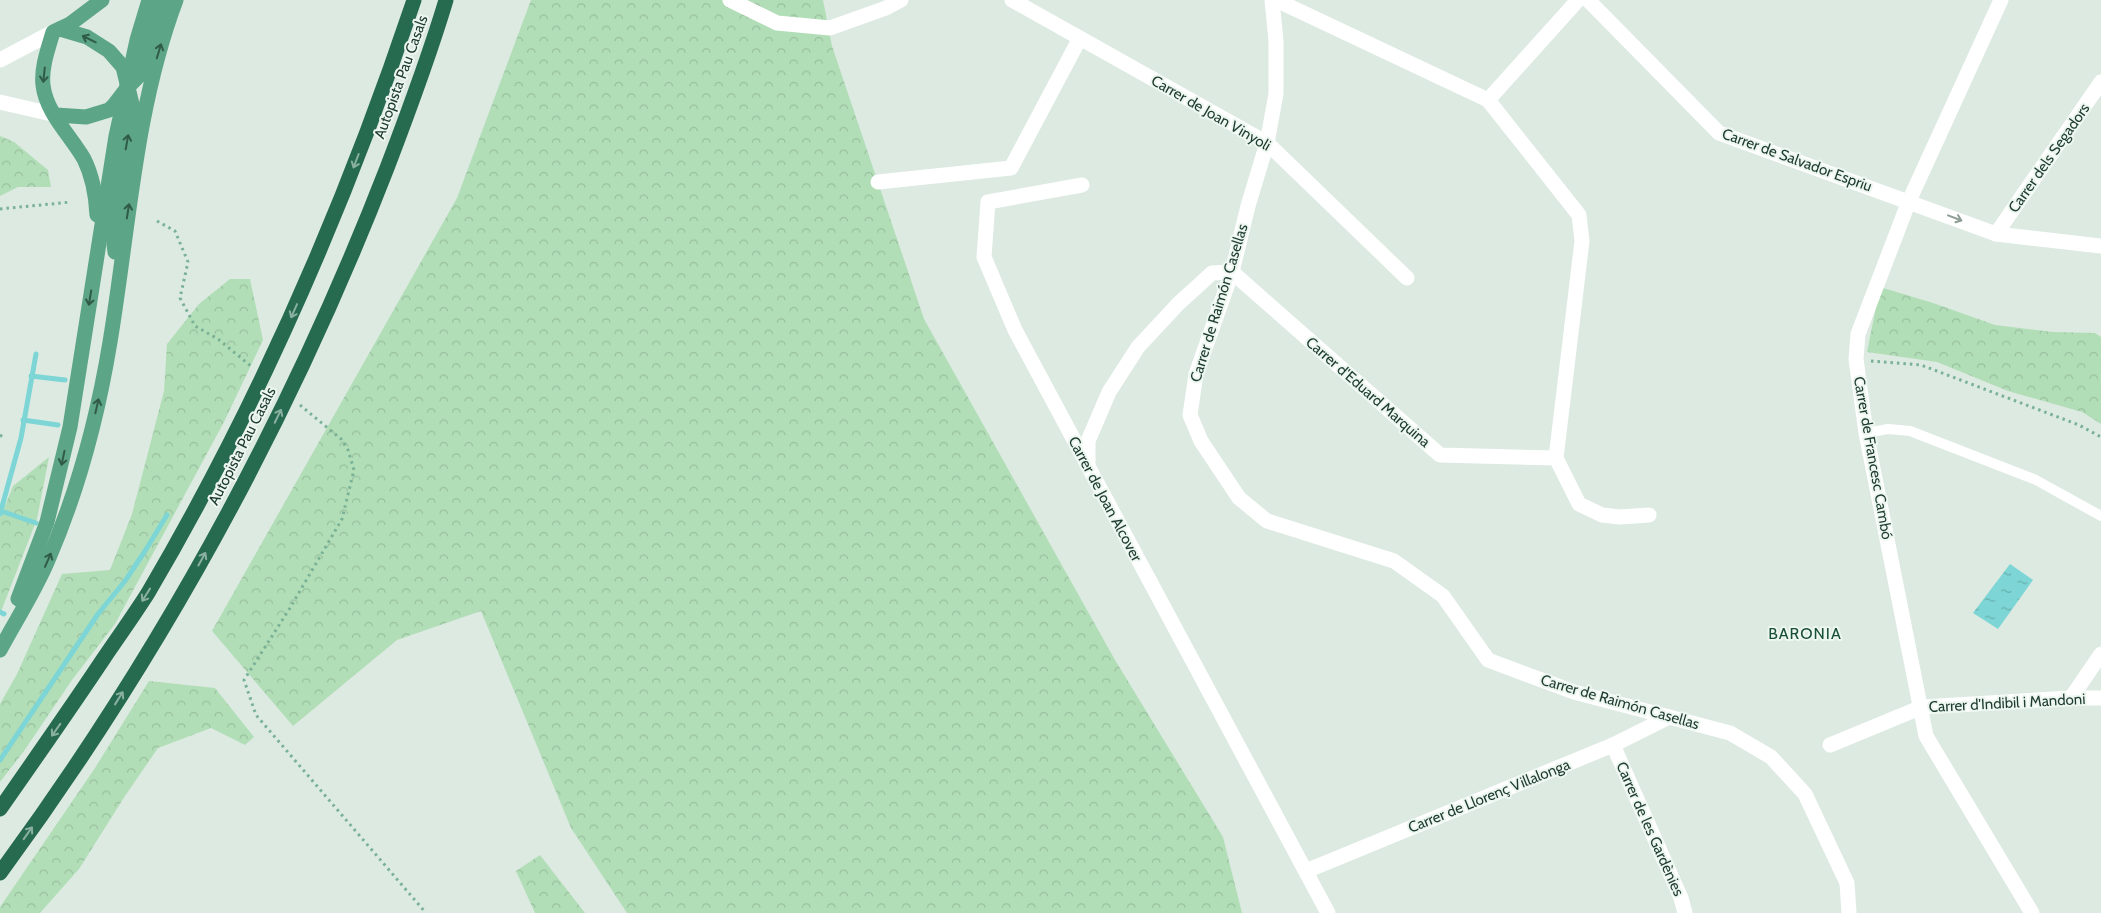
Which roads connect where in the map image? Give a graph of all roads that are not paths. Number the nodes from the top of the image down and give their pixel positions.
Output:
1 (102, 0) edge
2 (149, 0) edge
3 (163, 0) edge
4 (176, 0) edge
5 (414, 0) edge
6 (446, 0) edge
7 (730, 0) edge
8 (902, 0) edge
9 (1012, 0) edge
10 (1274, 0) edge
11 (1578, 0) edge
12 (1588, 0) edge
13 (2001, 0) edge
14 (56, 31) junction
15 (1080, 38) junction
16 (0, 60) edge
17 (2101, 82) edge
18 (127, 88) junction
19 (1488, 100) junction
20 (0, 102) edge
21 (56, 115) junction
22 (1267, 143) junction
23 (878, 182) dead end
24 (1082, 185) dead end
25 (1909, 201) junction
26 (1996, 234) junction
27 (2101, 246) edge
28 (98, 250) junction
29 (1232, 272) junction
30 (119, 276) junction
31 (1407, 278) dead end
32 (1866, 433) junction
33 (1556, 458) junction
34 (1088, 467) junction
35 (1649, 515) dead end
36 (2101, 516) edge
37 (0, 650) edge
38 (2101, 654) edge
39 (2071, 698) junction
40 (2101, 698) edge
41 (1922, 707) junction
42 (1669, 716) junction
43 (1613, 745) junction
44 (1830, 745) dead end
45 (0, 809) edge
46 (1306, 871) junction
47 (0, 873) edge
48 (1328, 913) edge
49 (1685, 913) edge
50 (1849, 913) edge
51 (2032, 913) edge

1 - 14 main road
2 - 18 main road
3 - 18 main road
30 -> 4 main road
5 -> 45 highway, Autopista Pau Casals
47 -> 6 highway, Autopista Pau Casals
7 - 8 street
9 - 15 street, Carrer de Joan Vinyoli
10 - 19 street
10 - 22 street, Carrer de Raimón Casellas
11 - 19 street
12 - 25 street, Carrer de Salvador Espriu
13 - 25 street, Carrer de Francesc Cambó
14 - 16 street
18 -> 14 main road
14 -> 21 main road
15 - 22 street, Carrer de Joan Vinyoli
15 - 23 street
17 - 26 street, Carrer dels Segadors
18 - 21 main road
18 - 28 main road
30 -> 18 main road
19 - 33 street
20 - 21 street
21 - 28 main road
22 - 29 street, Carrer de Raimón Casellas
22 - 31 street, Carrer de Joan Vinyoli
24 - 34 street, Carrer de Joan Alcover
25 -> 26 street, Carrer de Salvador Espriu
25 - 32 street, Carrer de Francesc Cambó
26 - 27 street, Carrer de Salvador Espriu
28 -> 37 main road
29 - 33 street, Carrer d'Eduard Marquina
29 - 34 street
29 - 42 street, Carrer de Raimón Casellas
37 -> 30 main road
32 - 36 lane
32 - 41 street, Carrer de Francesc Cambó
33 - 35 street
34 - 46 street, Carrer de Joan Alcover
38 - 39 street
39 - 40 street, Carrer d'Indibil i Mandoni
39 - 41 street, Carrer d'Indibil i Mandoni
41 - 44 street, Carrer d'Indibil i Mandoni
41 - 51 street, Carrer de Francesc Cambó
42 - 43 street, Carrer de Llorenç Villalonga
42 - 50 street, Carrer de Raimón Casellas
43 - 46 street, Carrer de Llorenç Villalonga
43 - 49 street, Carrer de les Gardènies
46 - 48 street, Carrer de Joan Alcover

